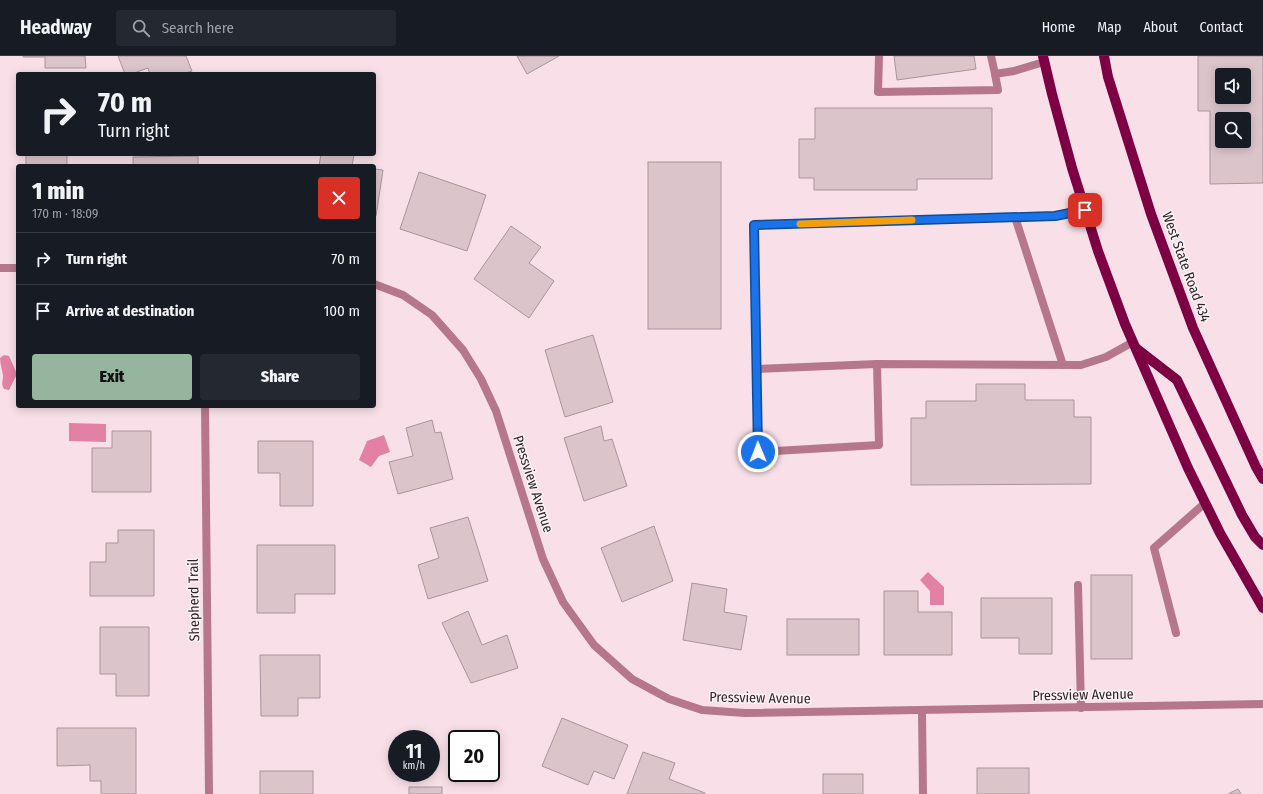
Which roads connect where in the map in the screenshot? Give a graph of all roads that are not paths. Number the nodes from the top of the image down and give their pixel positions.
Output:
1 (879, 56) edge
2 (991, 56) edge
3 (1104, 56) edge
4 (1044, 59) edge
5 (995, 74) junction
6 (1085, 210) junction
7 (1015, 217) junction
8 (0, 268) edge
9 (16, 268) edge
10 (376, 285) edge
11 (1134, 345) junction
12 (877, 364) junction
13 (1063, 365) junction
14 (757, 369) junction
15 (205, 408) edge
16 (1263, 479) edge
17 (1205, 503) junction
18 (1263, 545) edge
19 (1078, 585) dead end
20 (1263, 608) edge
21 (1176, 633) dead end
22 (1263, 704) edge
23 (1080, 708) junction
24 (922, 711) junction
25 (209, 794) edge
26 (923, 794) edge

1 - 5 street
2 - 5 street
3 - 16 main road, West State Road 434
4 - 5 street
4 - 6 main road
6 - 7 street
6 - 11 main road
7 - 13 street
7 - 14 street
8 - 9 street
10 - 24 street, Pressview Avenue
11 - 13 street
11 - 17 main road
11 - 18 main road
12 - 13 street
12 - 14 street
12 - 14 street
15 - 25 street, Shepherd Trail
17 - 20 main road
17 - 21 street
19 - 23 street
22 - 23 street, Pressview Avenue
23 - 24 street, Pressview Avenue
24 - 26 street

